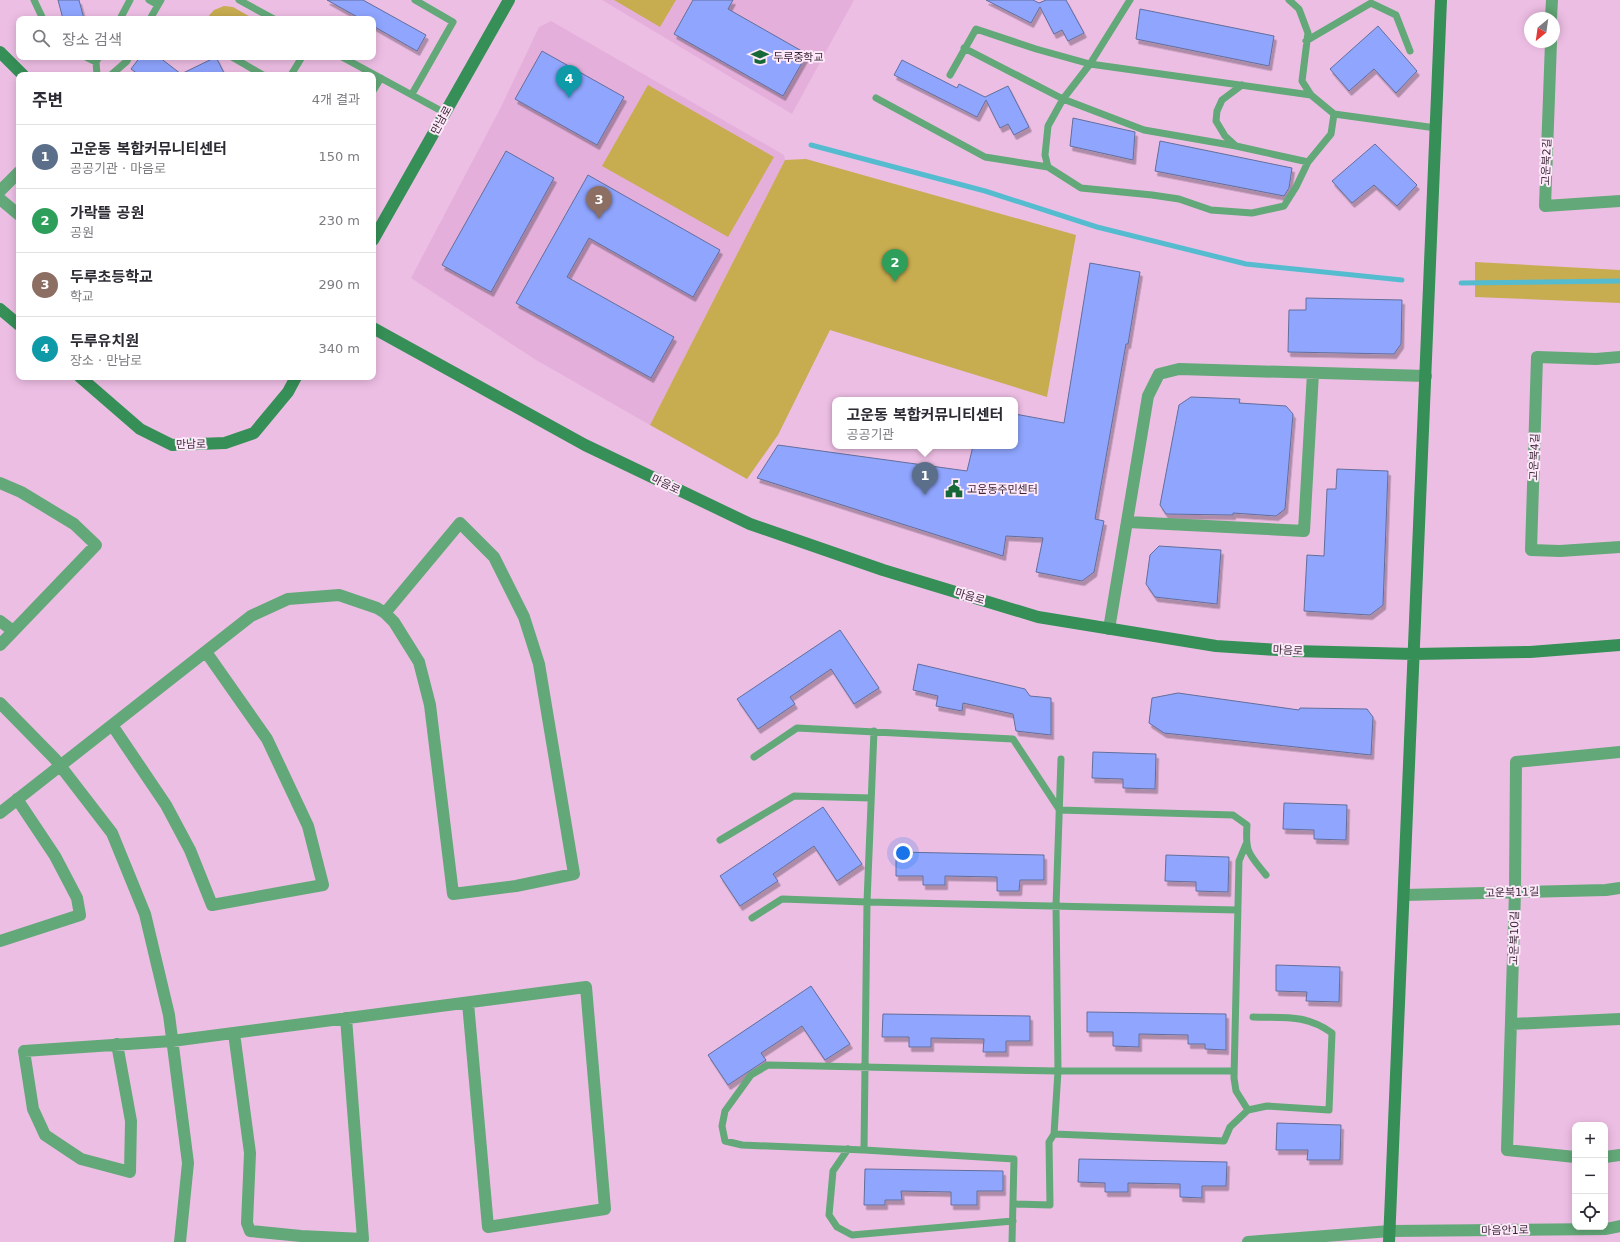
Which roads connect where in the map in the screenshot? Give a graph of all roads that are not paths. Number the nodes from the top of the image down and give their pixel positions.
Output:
1 (34, 0) edge
2 (130, 0) edge
3 (149, 0) edge
4 (239, 0) edge
5 (415, 0) edge
6 (509, 0) edge
7 (1130, 0) edge
8 (1289, 0) edge
9 (1442, 0) edge
10 (1552, 0) edge
11 (160, 2) edge
12 (1551, 12) edge
13 (42, 16) edge
14 (122, 16) edge
15 (152, 16) edge
16 (268, 16) edge
17 (1306, 41) junction
18 (964, 48) junction
19 (1550, 48) edge
20 (1410, 51) dead end
21 (0, 52) edge
22 (98, 60) edge
23 (128, 60) edge
24 (237, 60) edge
25 (300, 60) edge
26 (348, 60) edge
27 (1090, 64) junction
28 (20, 72) edge
29 (97, 72) edge
30 (111, 72) edge
31 (258, 72) edge
32 (293, 72) edge
33 (370, 72) edge
34 (376, 75) edge
35 (950, 75) dead end
36 (381, 78) junction
37 (1242, 85) junction
38 (376, 86) edge
39 (412, 94) junction
40 (1311, 95) junction
41 (876, 98) dead end
42 (1063, 100) junction
43 (444, 113) junction
44 (1334, 114) junction
45 (1436, 128) junction
46 (1236, 146) junction
47 (1308, 162) junction
48 (1048, 167) junction
49 (16, 175) edge
50 (0, 191) edge
51 (0, 199) edge
52 (1620, 201) edge
53 (16, 212) edge
54 (376, 235) edge
55 (0, 309) edge
56 (16, 322) edge
57 (376, 330) edge
58 (1620, 357) edge
59 (1313, 373) junction
60 (1426, 376) junction
61 (83, 380) edge
62 (294, 380) edge
63 (0, 482) edge
64 (1128, 522) junction
65 (1620, 547) edge
66 (385, 613) junction
67 (0, 621) edge
68 (1109, 629) junction
69 (13, 631) junction
70 (0, 645) edge
71 (1620, 645) edge
72 (206, 652) junction
73 (1414, 654) junction
74 (0, 703) edge
75 (112, 725) junction
76 (874, 731) junction
77 (1620, 752) edge
78 (754, 757) dead end
79 (1061, 759) dead end
80 (60, 765) junction
81 (871, 798) junction
82 (17, 799) junction
83 (1059, 810) junction
84 (0, 813) edge
85 (720, 840) dead end
86 (1246, 844) junction
87 (1266, 875) dead end
88 (1620, 888) edge
89 (1515, 892) junction
90 (1404, 895) junction
91 (867, 902) junction
92 (1056, 906) junction
93 (1237, 910) junction
94 (752, 918) dead end
95 (0, 941) edge
96 (468, 1003) junction
97 (1253, 1017) dead end
98 (346, 1018) junction
99 (1620, 1019) edge
100 (1512, 1024) junction
101 (234, 1033) junction
102 (172, 1041) junction
103 (117, 1044) junction
104 (865, 1067) junction
105 (1058, 1071) junction
106 (1234, 1071) junction
107 (1248, 1110) junction
108 (1054, 1134) junction
109 (848, 1149) junction
110 (864, 1150) junction
111 (1620, 1155) edge
112 (1572, 1157) edge
113 (1608, 1157) edge
114 (1014, 1204) junction
115 (1013, 1221) junction
116 (1620, 1226) edge
117 (1390, 1237) edge
118 (180, 1242) edge
119 (1012, 1242) edge
120 (1248, 1242) edge

1 - 13 lane
2 - 14 lane
3 - 11 lane
4 - 16 lane
5 - 39 lane
6 - 43 street, 만남로
7 - 27 lane
8 - 17 lane
9 - 45 street
10 - 12 street
11 - 15 lane
17 - 20 lane
17 - 40 lane
18 - 27 lane
18 - 35 lane
18 - 42 lane
19 - 52 street, 고운북2길
21 - 28 street
22 - 29 lane
23 - 30 lane
24 - 31 lane
25 - 32 lane
26 - 33 lane
27 - 37 lane
27 - 42 lane
34 - 36 lane
36 - 38 lane
36 - 39 lane
37 - 40 lane
37 - 46 lane
39 - 43 lane
40 - 44 lane
41 - 48 lane
42 - 46 lane
42 - 48 lane
43 - 54 street, 만남로
44 - 45 lane
44 - 47 lane
45 - 60 street
46 - 47 lane
47 - 48 lane
49 - 50 street
51 - 53 street
55 - 56 street
57 - 68 street, 마음로
58 - 65 street, 고운북4길
59 - 60 street
59 - 64 street
59 - 64 street
60 - 73 street
61 - 62 street, 만남로
63 - 69 street
64 - 68 street
66 - 66 street
66 - 72 street
67 - 69 street
68 - 73 street, 마음로
69 - 70 street
71 - 73 street, 마음로
72 - 75 street
72 - 75 street
73 - 90 street
74 - 80 street
75 - 80 street
76 - 78 lane
76 - 81 lane
76 - 83 lane
77 - 89 street, 고운북10길
79 - 83 lane
80 - 82 street
80 - 102 street
81 - 85 lane
81 - 91 lane
82 - 84 street
82 - 95 street
83 - 86 lane
83 - 92 lane
86 - 87 lane
86 - 93 lane
88 - 89 street, 고운북11길
89 - 90 street, 고운북11길
89 - 100 street, 고운북10길
90 - 117 street
91 - 92 lane
91 - 94 lane
91 - 104 lane
92 - 93 lane
92 - 105 lane
93 - 106 lane
96 - 96 street
96 - 98 street
97 - 107 lane
98 - 101 street
98 - 101 street
99 - 100 street
100 - 112 street, 고운북10길
101 - 102 street
102 - 103 street
102 - 118 street
103 - 103 street
104 - 105 lane
104 - 109 lane
104 - 110 lane
105 - 106 lane
105 - 108 lane
106 - 107 lane
107 - 108 lane
108 - 114 lane
109 - 110 lane
109 - 115 lane
110 - 114 lane
111 - 113 street
114 - 115 lane
115 - 119 lane
116 - 117 street, 마음안1로
117 - 120 street, 마음안1로

